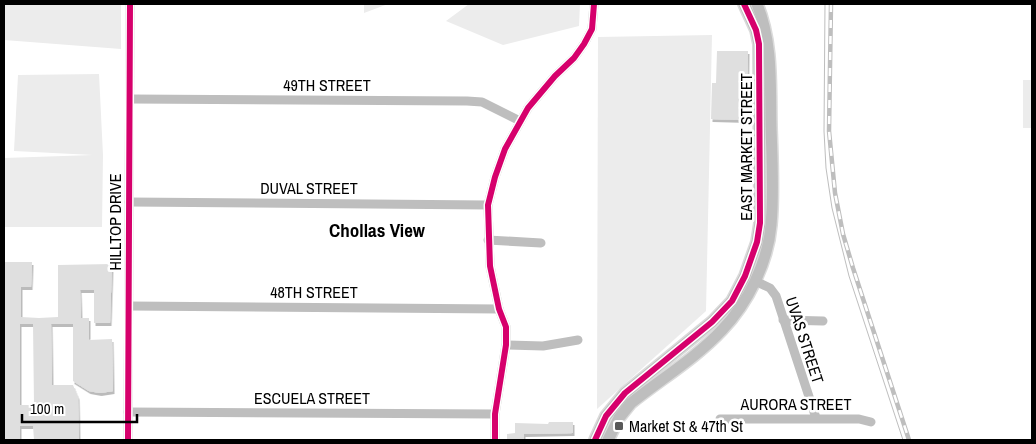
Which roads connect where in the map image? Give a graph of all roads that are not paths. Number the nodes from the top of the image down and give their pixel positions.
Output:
1 (130, 4) edge
2 (594, 4) edge
3 (744, 4) edge
4 (757, 4) edge
5 (130, 100) junction
6 (520, 121) junction
7 (129, 202) junction
8 (488, 204) junction
9 (760, 223) junction
10 (488, 240) junction
11 (541, 243) dead end
12 (755, 281) junction
13 (128, 306) junction
14 (499, 308) junction
15 (783, 320) junction
16 (824, 321) dead end
17 (578, 340) dead end
18 (506, 345) junction
19 (128, 412) junction
20 (495, 414) junction
21 (816, 418) junction
22 (720, 419) dead end
23 (871, 422) dead end
24 (128, 440) edge
25 (495, 440) edge
26 (595, 440) edge
27 (608, 440) edge

1 - 5 street, HILLTOP DRIVE
2 - 6 street
3 - 9 main road, EAST MARKET STREET
4 - 12 main road, EAST MARKET STREET
5 - 6 street, 49TH STREET
5 - 7 street, HILLTOP DRIVE
6 - 8 street
7 - 8 street, DUVAL STREET
7 - 13 street, HILLTOP DRIVE
8 - 10 street
9 - 12 main road
9 - 26 main road, EAST MARKET STREET
10 - 11 street
10 - 14 street
12 - 15 street, UVAS STREET
12 - 27 main road, EAST MARKET STREET
13 - 14 street, 48TH STREET
13 - 19 street, HILLTOP DRIVE
14 - 18 street
15 - 16 street
15 - 21 street, UVAS STREET
17 - 18 street
18 - 20 street
19 - 20 street, ESCUELA STREET
19 - 24 street, HILLTOP DRIVE
20 - 25 street
21 - 22 street, AURORA STREET
21 - 23 street, AURORA STREET

